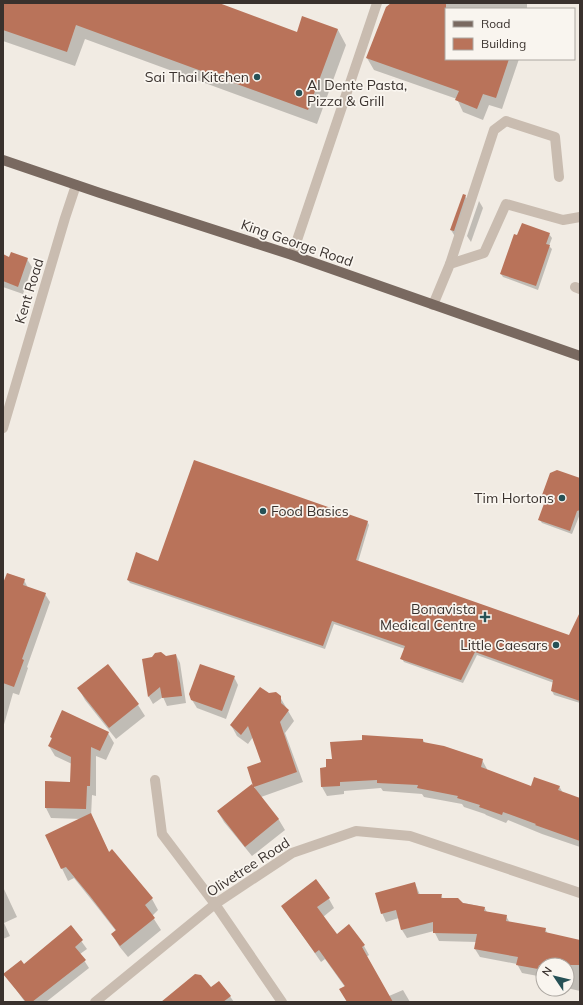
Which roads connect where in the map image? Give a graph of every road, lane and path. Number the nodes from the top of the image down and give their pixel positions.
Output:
1 (377, 3) edge
2 (3, 160) edge
3 (558, 178) dead end
4 (76, 185) junction
5 (580, 218) edge
6 (292, 255) junction
7 (450, 264) junction
8 (433, 305) junction
9 (580, 356) edge
10 (3, 428) edge
11 (155, 780) dead end
12 (580, 893) edge
13 (215, 904) junction
14 (95, 1002) edge
15 (282, 1002) edge

1 - 6 street
2 - 4 main road, King George Road
3 - 7 street
4 - 6 main road, King George Road
4 - 10 street, Kent Road
5 - 7 street
6 - 8 main road, King George Road
7 - 8 street
8 - 9 main road, King George Road
11 - 13 street
12 - 13 street, Olivetree Road
13 - 14 street, Olivetree Road
13 - 15 street

